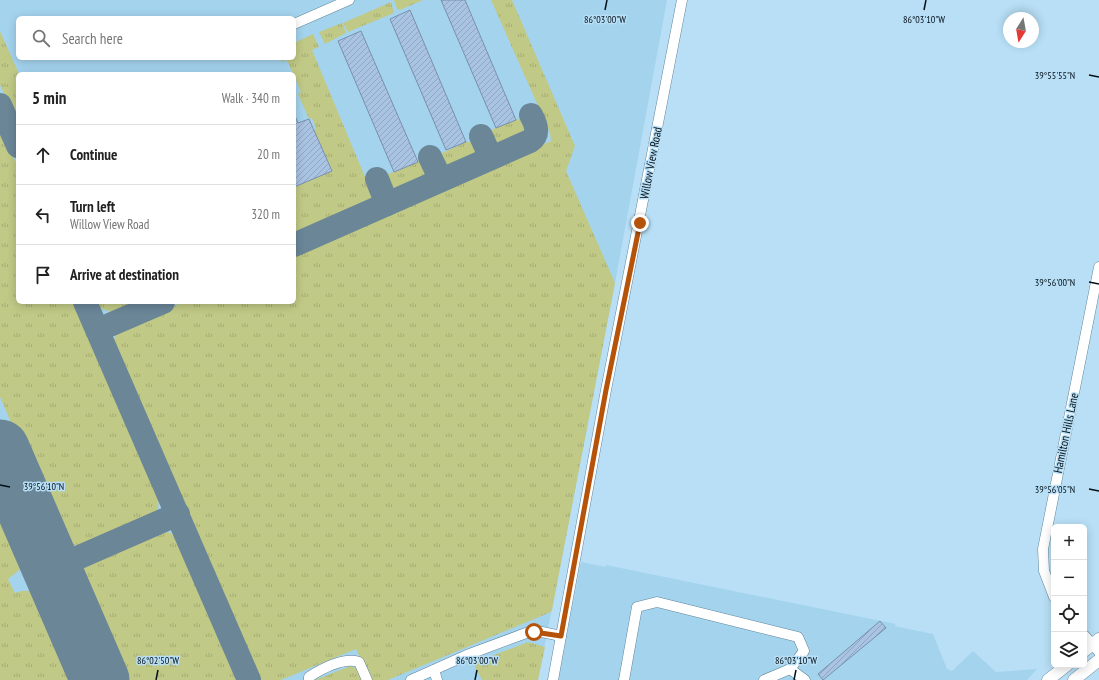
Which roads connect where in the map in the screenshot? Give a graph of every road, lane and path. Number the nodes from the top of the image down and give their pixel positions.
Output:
1 (349, 0) edge
2 (682, 0) edge
3 (296, 23) edge
4 (1099, 267) edge
5 (1054, 596) edge
6 (561, 636) junction
7 (1099, 660) edge
8 (1062, 668) edge
9 (790, 669) junction
10 (434, 670) junction
11 (309, 680) edge
12 (367, 680) edge
13 (411, 680) edge
14 (438, 680) edge
15 (553, 680) edge
16 (624, 680) edge
17 (764, 680) edge
18 (805, 680) edge
19 (1048, 680) edge
20 (1074, 680) edge

1 - 3 street
2 - 6 street, Willow View Road
4 - 5 street, Hamilton Hills Lane
6 - 10 street
6 - 15 street, Willow View Road
7 - 20 main road
8 - 19 main road
9 - 16 street
9 - 17 street
9 - 18 street
10 - 13 street
10 - 14 street
11 - 12 street

